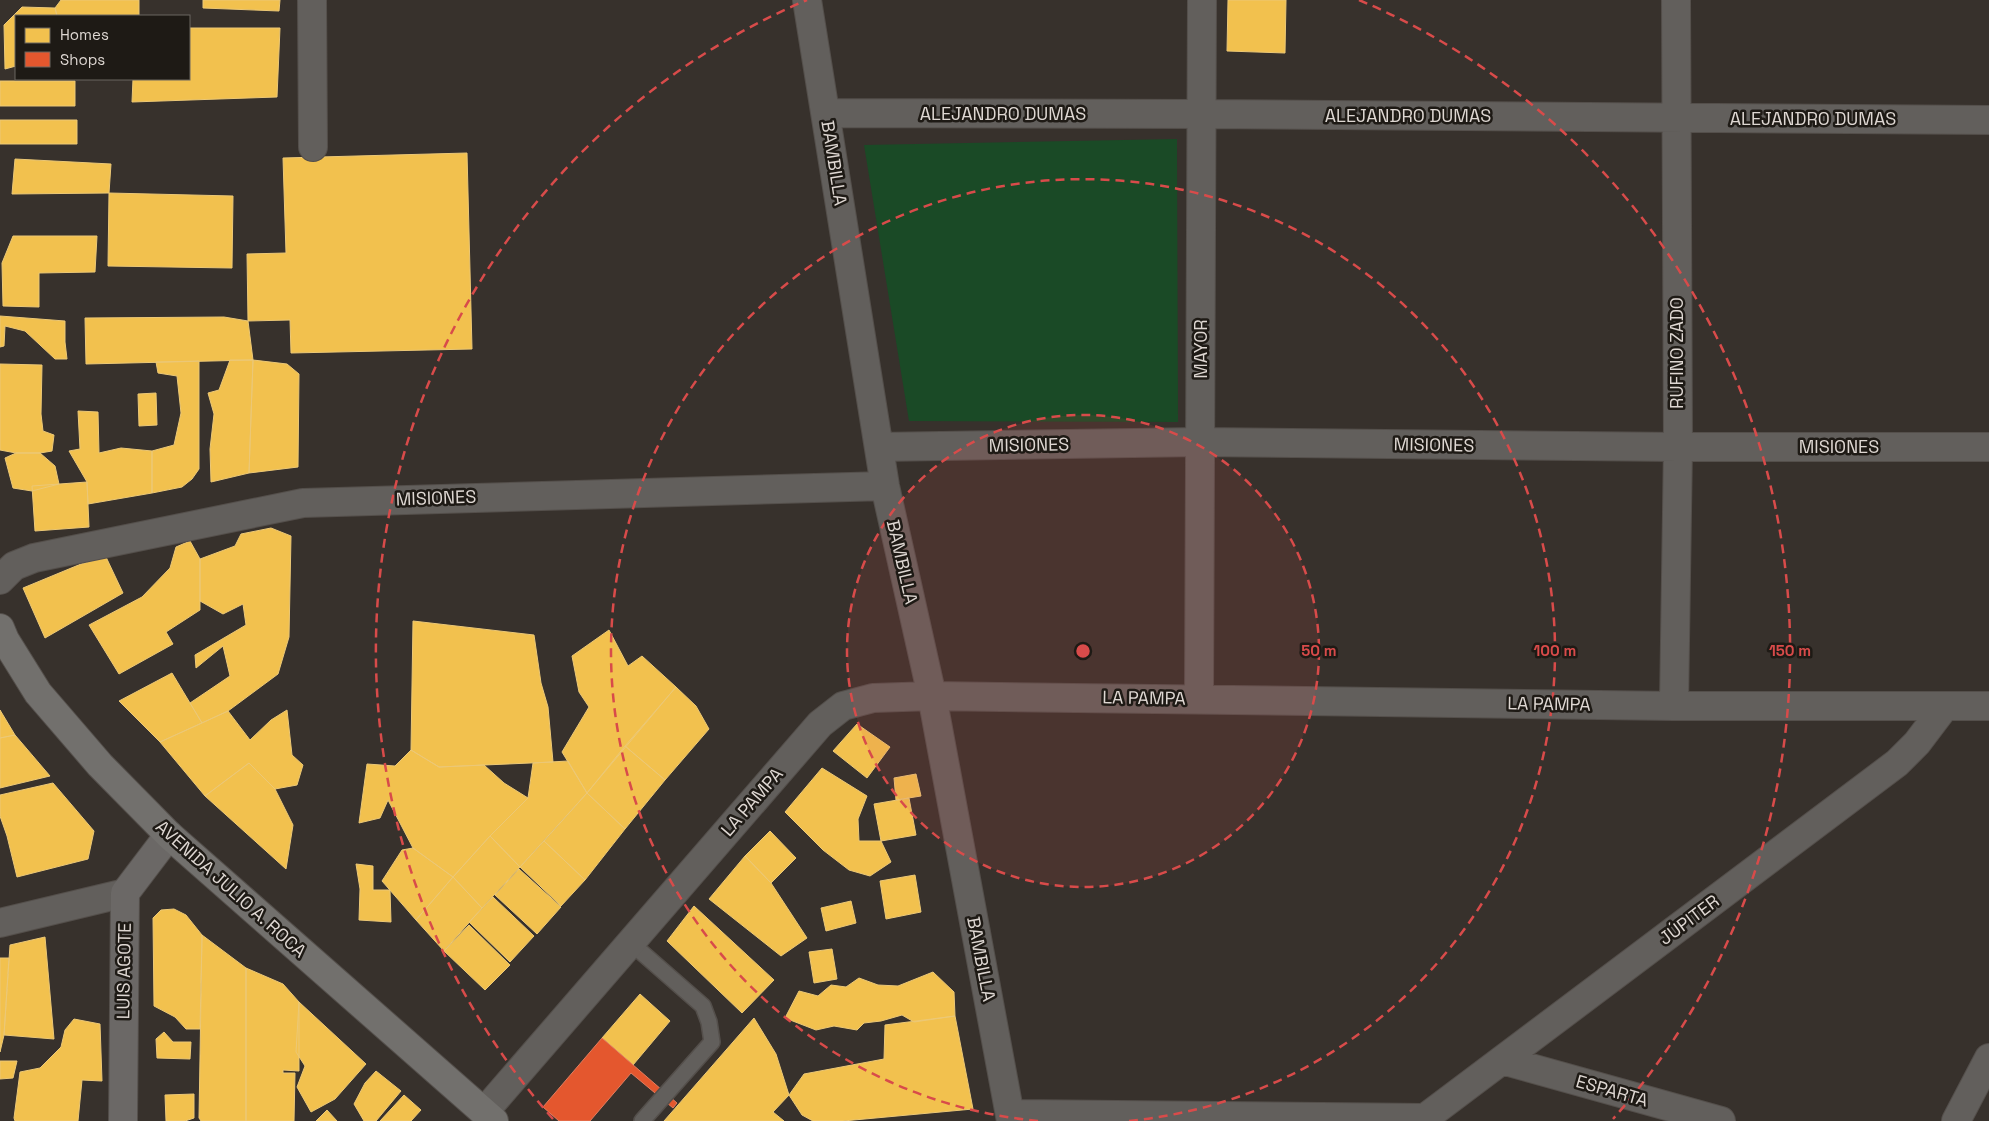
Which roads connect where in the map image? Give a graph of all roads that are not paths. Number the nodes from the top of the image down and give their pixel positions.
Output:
1 (312, 0) edge
2 (807, 0) edge
3 (1202, 0) edge
4 (1676, 0) edge
5 (826, 114) junction
6 (1202, 114) junction
7 (1676, 118) junction
8 (1989, 120) edge
9 (313, 147) dead end
10 (1200, 442) junction
11 (879, 447) junction
12 (1678, 447) junction
13 (1989, 447) edge
14 (885, 486) junction
15 (0, 580) edge
16 (0, 628) edge
17 (932, 696) junction
18 (1199, 698) junction
19 (1674, 706) junction
20 (1945, 706) junction
21 (1989, 706) edge
22 (169, 835) junction
23 (125, 893) junction
24 (0, 923) edge
25 (631, 943) junction
26 (1989, 1058) edge
27 (1502, 1060) junction
28 (489, 1117) edge
29 (1011, 1118) edge
30 (1423, 1120) edge
31 (123, 1121) edge
32 (642, 1121) edge
33 (1721, 1121) edge
34 (1956, 1121) edge

1 - 9 street
2 - 5 street, BAMBILLA
3 - 6 street, MAYOR
4 - 7 street, RUFINO ZADO
5 - 6 street, ALEJANDRO DUMAS
5 - 11 street, BAMBILLA
6 - 7 street, ALEJANDRO DUMAS
6 - 10 street, MAYOR
7 - 8 street, ALEJANDRO DUMAS
7 - 12 street, RUFINO ZADO
10 - 11 street, MISIONES
10 - 12 street, MISIONES
10 - 18 street, MAYOR
11 - 14 street, BAMBILLA
12 - 13 street, MISIONES
12 - 19 street, RUFINO ZADO
14 - 15 street, MISIONES
14 - 17 street, BAMBILLA
16 - 22 main road, AVENIDA JULIO A. ROCA
17 - 18 street, LA PAMPA
17 - 25 street, LA PAMPA
17 - 29 street, BAMBILLA
18 - 19 street, LA PAMPA
19 - 20 street, LA PAMPA
20 - 21 street, LA PAMPA
20 - 27 street, JÚPITER
22 - 23 main road
22 - 28 main road, AVENIDA JULIO A. ROCA
23 - 24 street
23 - 31 main road, LUIS AGOTE
25 - 28 street, LA PAMPA
25 - 32 lane
26 - 34 street
27 - 30 street, JÚPITER
27 - 33 street, ESPARTA
29 - 30 street

